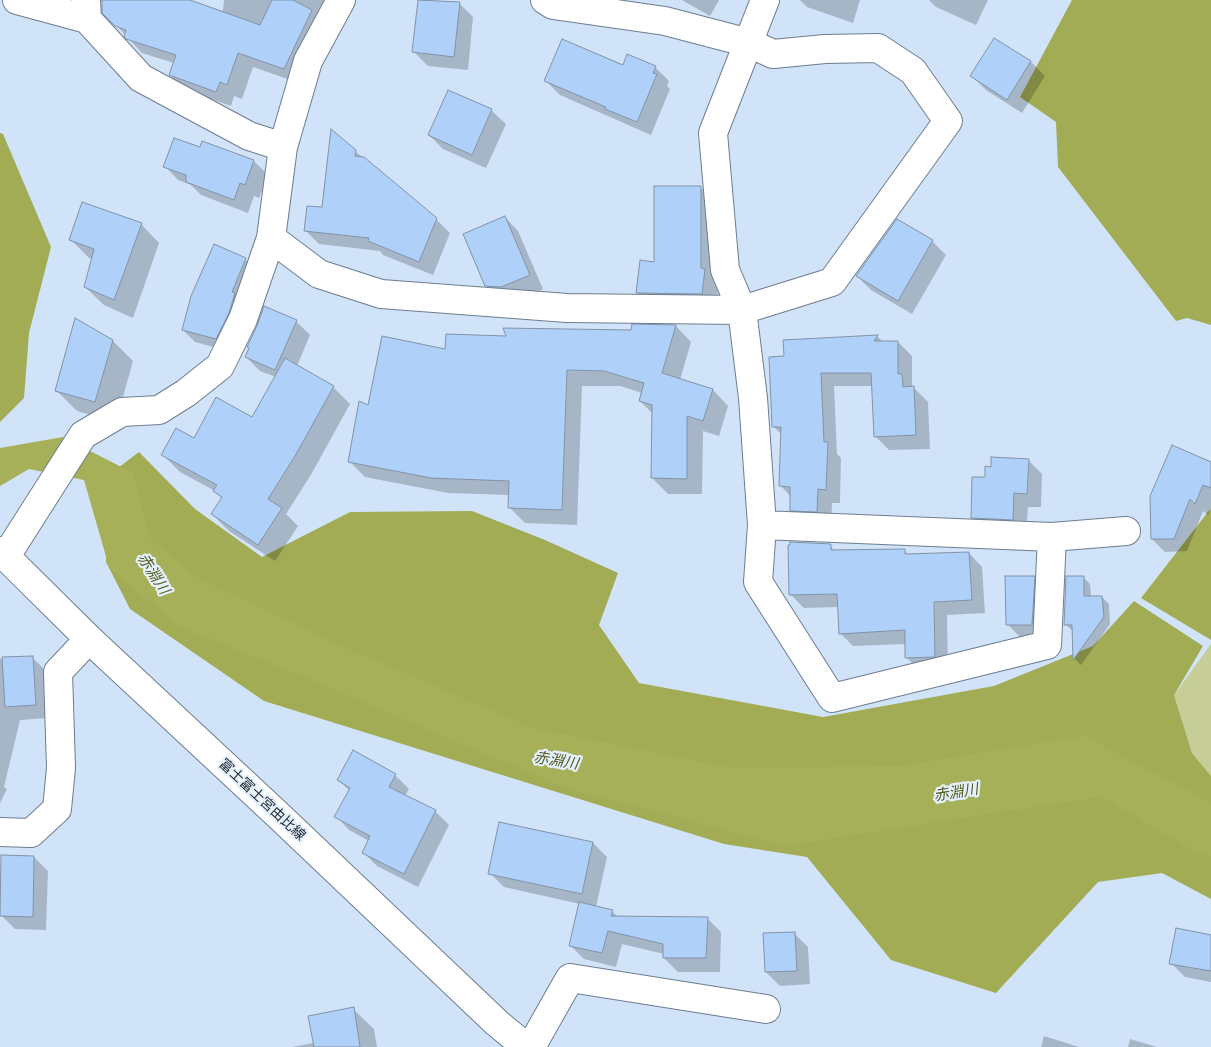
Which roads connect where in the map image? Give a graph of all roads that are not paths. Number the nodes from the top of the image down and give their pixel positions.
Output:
1 (17, 0) edge
2 (341, 0) edge
3 (545, 0) edge
4 (765, 0) edge
5 (86, 9) edge
6 (749, 43) junction
7 (283, 147) junction
8 (272, 238) junction
9 (742, 310) junction
10 (762, 525) junction
11 (1126, 531) dead end
12 (1052, 537) junction
13 (3, 553) edge
14 (89, 639) junction
15 (0, 832) edge
16 (766, 1009) dead end
17 (526, 1047) edge
18 (531, 1047) edge

1 - 5 street
2 - 7 street
3 - 6 street
4 - 6 street
5 - 7 street
6 - 9 street
6 - 9 street
7 - 8 street
8 - 9 street
8 - 13 street
9 - 10 street
10 - 12 street
10 - 12 street
11 - 12 street
13 - 14 street, 富士富士宮由比線
14 - 15 street
14 - 17 street, 富士富士宮由比線
16 - 18 street

